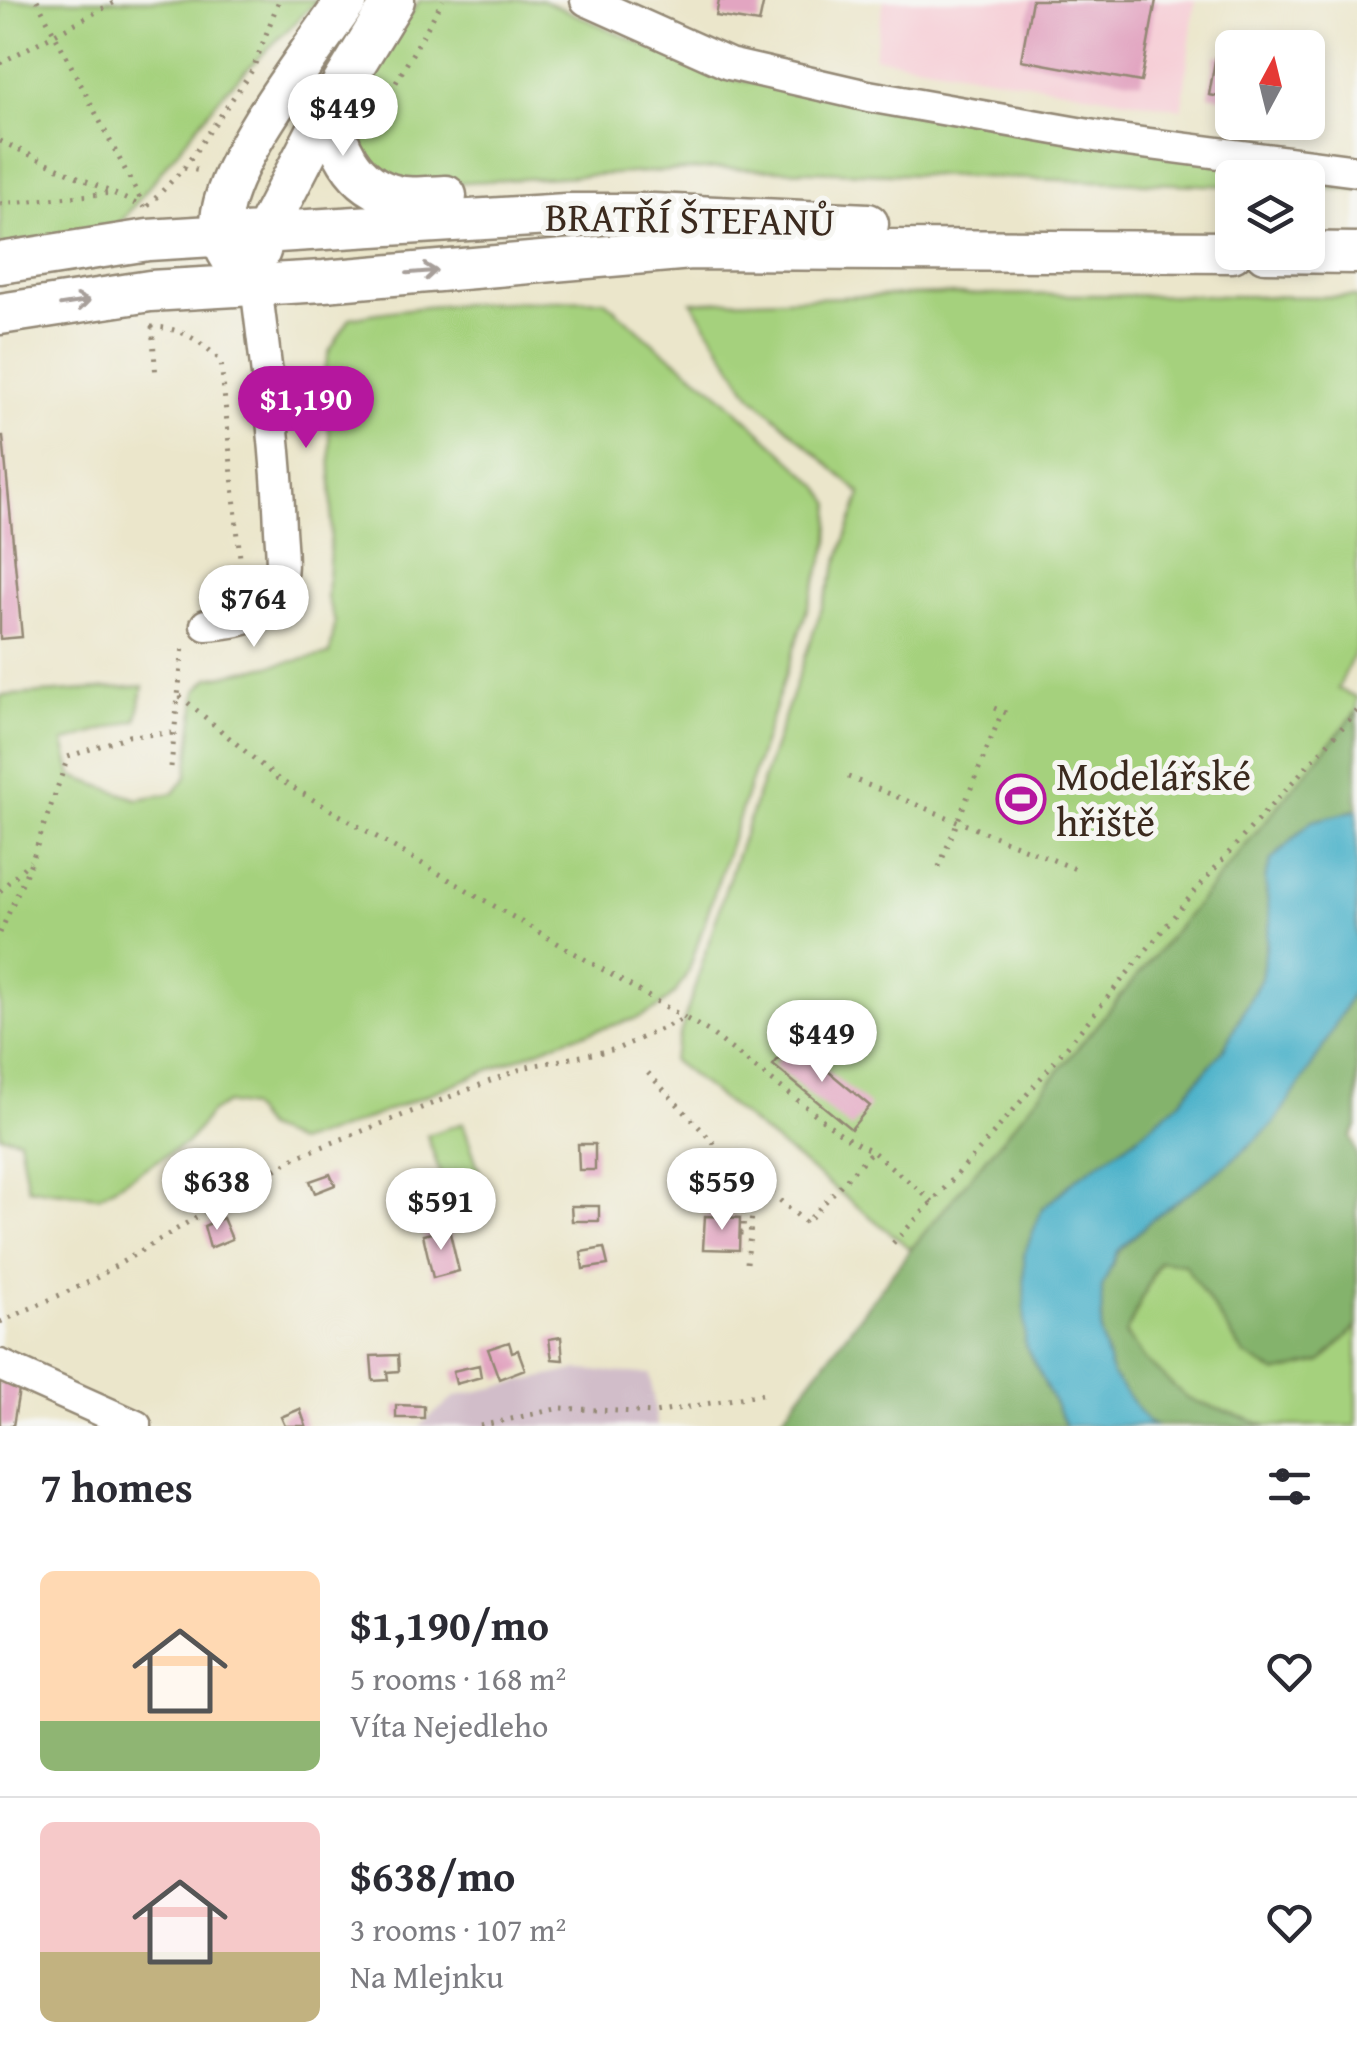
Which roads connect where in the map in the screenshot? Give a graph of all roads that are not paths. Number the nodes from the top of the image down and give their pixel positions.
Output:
1 (347, 0) edge
2 (394, 0) edge
3 (586, 0) edge
4 (334, 100) junction
5 (1357, 171) edge
6 (653, 214) junction
7 (1215, 228) edge
8 (1325, 229) edge
9 (1357, 230) edge
10 (265, 232) junction
11 (221, 235) junction
12 (1215, 252) edge
13 (1325, 253) edge
14 (1357, 253) edge
15 (0, 263) edge
16 (256, 285) junction
17 (0, 314) edge
18 (206, 625) dead end
19 (0, 1364) edge
20 (136, 1426) edge

1 - 11 main road
2 - 4 main road
3 - 5 street
4 - 6 main road
4 - 10 main road
6 - 7 main road, BRATŘÍ ŠTEFANŮ
6 - 10 main road, BRATŘÍ ŠTEFANŮ
8 - 9 main road
10 - 11 main road, BRATŘÍ ŠTEFANŮ
10 - 16 main road
11 - 15 main road, BRATŘÍ ŠTEFANŮ
11 - 16 main road
16 -> 12 main road, BRATŘÍ ŠTEFANŮ
13 - 14 main road
17 -> 16 main road, BRATŘÍ ŠTEFANŮ
16 - 18 street
19 - 20 street

